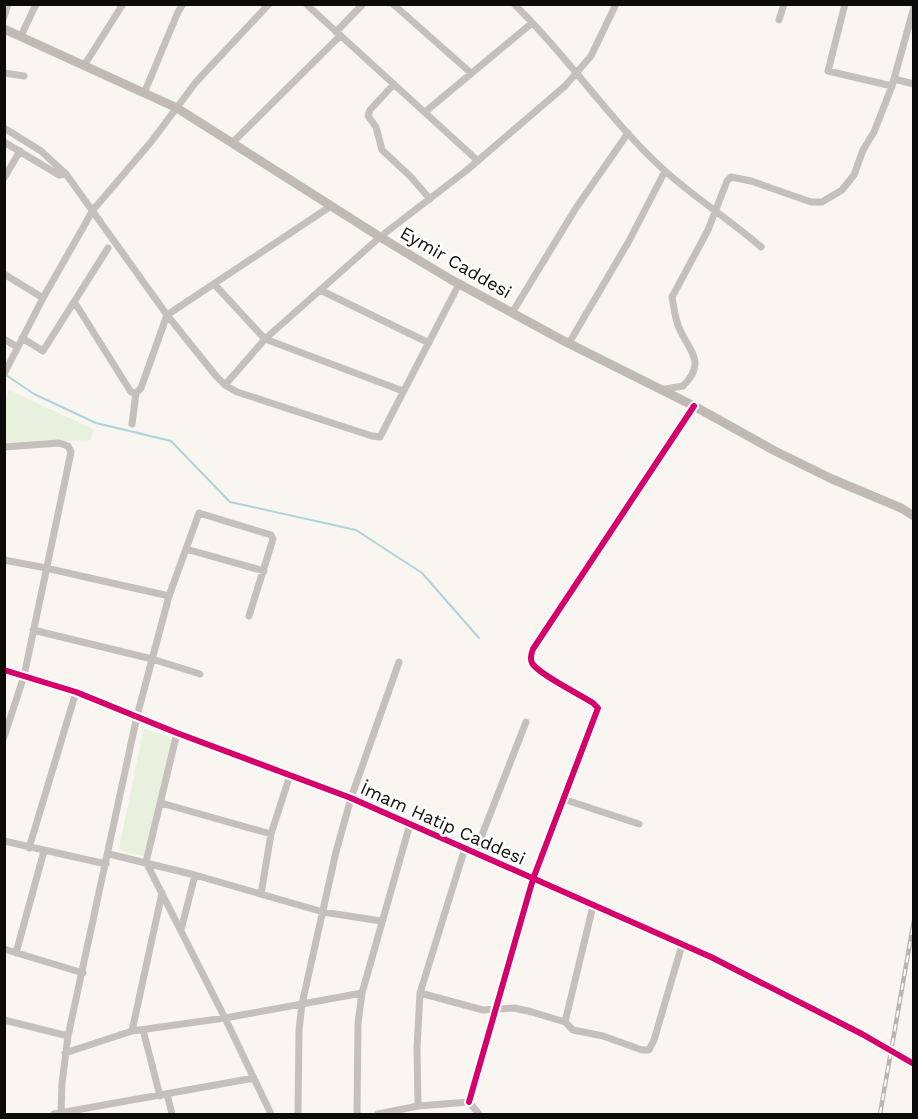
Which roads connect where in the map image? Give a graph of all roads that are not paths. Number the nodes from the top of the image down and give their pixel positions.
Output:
1 (8, 4) edge
2 (36, 4) edge
3 (123, 4) edge
4 (183, 4) edge
5 (269, 4) edge
6 (306, 4) edge
7 (363, 4) edge
8 (393, 4) edge
9 (514, 4) edge
10 (616, 4) edge
11 (784, 4) edge
12 (845, 4) edge
13 (914, 7) edge
14 (4, 17) edge
15 (779, 20) dead end
16 (532, 23) junction
17 (4, 29) edge
18 (338, 34) junction
19 (21, 36) junction
20 (85, 64) junction
21 (4, 73) edge
22 (471, 73) junction
23 (577, 74) junction
24 (24, 76) dead end
25 (893, 83) junction
26 (394, 84) junction
27 (914, 84) edge
28 (145, 92) junction
29 (177, 108) junction
30 (425, 112) junction
31 (4, 128) edge
32 (628, 133) junction
33 (4, 142) edge
34 (232, 143) junction
35 (20, 151) junction
36 (478, 161) junction
37 (665, 171) junction
38 (66, 174) junction
39 (4, 178) edge
40 (430, 199) junction
41 (331, 206) junction
42 (93, 210) junction
43 (716, 212) junction
44 (380, 237) junction
45 (762, 247) dead end
46 (108, 248) dead end
47 (4, 274) edge
48 (459, 284) junction
49 (215, 285) junction
50 (320, 290) junction
51 (42, 297) junction
52 (75, 303) junction
53 (512, 313) junction
54 (167, 315) junction
55 (22, 338) junction
56 (4, 339) edge
57 (266, 339) junction
58 (429, 343) junction
59 (569, 343) junction
60 (17, 347) junction
61 (6, 370) edge
62 (225, 384) junction
63 (660, 390) junction
64 (403, 391) junction
65 (136, 393) junction
66 (694, 406) junction
67 (132, 424) dead end
68 (4, 447) edge
69 (901, 508) junction
70 (914, 510) edge
71 (914, 516) edge
72 (186, 549) junction
73 (4, 561) edge
74 (46, 568) junction
75 (264, 571) junction
76 (169, 596) junction
77 (249, 616) dead end
78 (33, 630) junction
79 (152, 659) junction
80 (399, 662) dead end
81 (4, 670) edge
82 (200, 674) dead end
83 (24, 676) junction
84 (76, 692) junction
85 (137, 716) junction
86 (526, 722) dead end
87 (177, 733) junction
88 (4, 737) edge
89 (290, 775) junction
90 (351, 798) junction
91 (563, 799) junction
92 (160, 803) junction
93 (410, 824) junction
94 (639, 824) dead end
95 (272, 834) junction
96 (4, 841) edge
97 (29, 848) junction
98 (465, 848) junction
99 (44, 850) junction
100 (475, 853) junction
101 (109, 854) junction
102 (146, 862) junction
103 (106, 864) junction
104 (195, 875) junction
105 (533, 879) junction
106 (162, 893) junction
107 (261, 894) junction
108 (593, 906) junction
109 (323, 912) junction
110 (381, 921) junction
111 (181, 930) junction
112 (682, 945) junction
113 (4, 949) edge
114 (16, 953) junction
115 (82, 973) junction
116 (362, 993) junction
117 (420, 993) junction
118 (302, 1004) junction
119 (496, 1010) junction
120 (225, 1018) junction
121 (4, 1020) edge
122 (565, 1022) junction
123 (142, 1030) junction
124 (132, 1031) junction
125 (68, 1035) junction
126 (888, 1050) tunnel mouth
127 (65, 1053) junction
128 (254, 1078) junction
129 (163, 1095) junction
130 (469, 1102) junction
131 (418, 1106) junction
132 (59, 1114) edge
133 (172, 1114) edge
134 (271, 1114) edge
135 (298, 1114) edge
136 (357, 1114) edge
137 (378, 1114) edge
138 (479, 1114) edge

1 - 14 street
2 - 19 street
3 - 20 street
4 - 28 street
5 - 29 street
6 - 18 street
7 - 18 street
8 - 22 street
9 - 16 street
10 - 23 street
11 - 15 street
12 - 25 street
13 - 25 street
16 - 22 street
16 - 23 street
17 - 19 main road, Eymir Caddesi
18 - 26 street
18 - 34 street
19 - 20 main road, Eymir Caddesi
20 - 28 main road, Eymir Caddesi
21 - 24 street
22 - 30 street
23 - 32 street
23 - 36 street
25 - 27 street
25 - 43 street
26 - 30 street
26 - 40 street
28 - 29 main road, Eymir Caddesi
29 - 34 main road, Eymir Caddesi
29 - 42 street
30 - 36 street
31 - 38 street
32 - 37 street
32 - 53 street
33 - 35 street
34 - 41 main road, Eymir Caddesi
35 - 38 street
35 - 39 street
36 - 40 street
37 - 43 street
37 - 59 street
38 - 42 street
40 - 44 street
41 - 44 main road, Eymir Caddesi
41 - 49 street
42 - 51 street
42 - 54 street
43 - 45 street
43 - 63 street
44 - 48 main road, Eymir Caddesi
44 - 50 street
46 - 52 street
47 - 51 street
48 - 53 main road, Eymir Caddesi
48 - 58 street
49 - 54 street
49 - 57 street
50 - 57 street
50 - 58 street
51 - 55 street
52 - 55 street
52 - 65 street
53 - 59 main road, Eymir Caddesi
54 - 62 street
54 - 65 street
55 - 60 street
56 - 60 street
57 - 62 street
57 - 64 street
58 - 64 street
59 - 63 main road, Eymir Caddesi
60 - 61 street
62 - 64 street
63 - 66 main road, Eymir Caddesi
65 - 67 street
66 - 69 main road, Eymir Caddesi
66 - 91 street
68 - 74 street
69 - 70 main road, Eymir Caddesi
69 - 71 main road, Eymir Caddesi
72 - 75 street
72 - 75 street
72 - 76 street
73 - 74 street
74 - 76 street
74 - 78 street
75 - 77 street
76 - 79 street
78 - 79 street
78 - 83 street
79 - 82 street
79 - 85 street
80 - 90 street
81 - 83 street, İmam Hatip Caddesi
83 - 84 street, İmam Hatip Caddesi
83 - 88 street
84 - 85 street, İmam Hatip Caddesi
84 - 97 street
85 - 87 street, İmam Hatip Caddesi
85 - 101 street
86 - 100 street
87 - 89 street, İmam Hatip Caddesi
87 - 92 street
89 - 90 street, İmam Hatip Caddesi
89 - 95 street
90 - 93 street, İmam Hatip Caddesi
90 - 109 street
91 - 94 street
91 - 105 street
92 - 95 street
92 - 102 street
93 - 98 street, İmam Hatip Caddesi
93 - 110 street
95 - 107 street
96 - 97 street
97 - 99 street
98 - 100 street, İmam Hatip Caddesi
98 - 117 street
99 - 103 street
99 - 114 street
100 - 105 street, İmam Hatip Caddesi
101 - 102 street
101 - 103 street
102 - 104 street
102 - 106 street
103 - 115 street
104 - 107 street
104 - 111 street
105 - 108 street, İmam Hatip Caddesi
105 - 119 street
106 - 111 street
106 - 124 street
107 - 109 street
108 - 112 street, İmam Hatip Caddesi
108 - 122 street
109 - 110 street
109 - 118 street
110 - 116 street
111 - 120 street
112 - 122 street
112 - 126 street, İmam Hatip Caddesi
113 - 114 street
114 - 115 street
115 - 125 street
116 - 118 street
116 - 136 street
117 - 119 street
117 - 131 street
118 - 120 street
118 - 135 street
119 - 122 street
119 - 130 street
120 - 123 street
120 - 128 street
121 - 125 street
123 - 124 street
123 - 129 street
124 - 127 street
125 - 127 street
127 - 132 street
128 - 129 street
128 - 134 street
129 - 132 street
129 - 133 street
130 - 131 street
130 - 138 street
131 - 137 street

